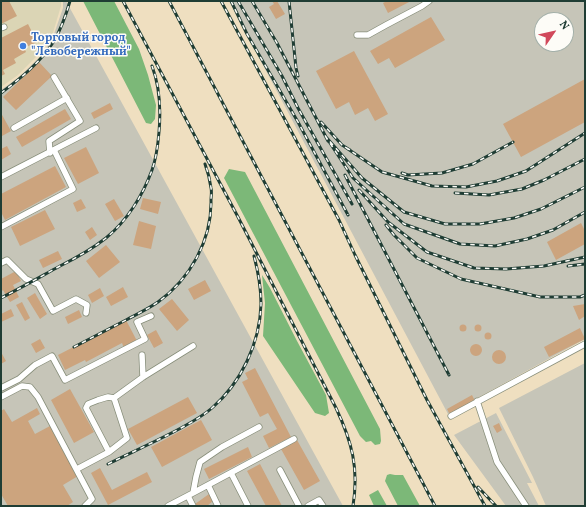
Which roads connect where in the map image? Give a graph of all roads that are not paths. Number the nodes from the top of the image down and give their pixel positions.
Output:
1 (429, 1) edge
2 (357, 35) dead end
3 (54, 77) dead end
4 (67, 98) junction
5 (14, 128) dead end
6 (96, 128) dead end
7 (52, 152) junction
8 (1, 178) edge
9 (1, 228) edge
10 (1, 263) edge
11 (86, 314) dead end
12 (151, 316) dead end
13 (585, 344) edge
14 (193, 346) dead end
15 (142, 355) dead end
16 (143, 377) junction
17 (1, 388) edge
18 (1, 397) edge
19 (114, 398) junction
20 (478, 401) junction
21 (451, 416) dead end
22 (259, 428) dead end
23 (294, 439) dead end
24 (109, 452) junction
25 (77, 469) junction
26 (280, 470) dead end
27 (230, 473) junction
28 (208, 485) junction
29 (190, 494) junction
30 (86, 506) edge
31 (168, 506) edge
32 (193, 506) edge
33 (218, 506) edge
34 (248, 506) edge
35 (299, 506) edge
36 (308, 506) edge
37 (323, 506) edge
38 (526, 506) edge

1 - 2 lane
3 - 4 lane
4 - 5 lane
4 - 7 lane
6 - 7 lane
7 - 8 lane
7 - 9 lane
10 - 11 lane
12 - 17 lane
13 - 20 lane
14 - 16 lane
15 - 16 lane
16 - 19 lane
18 - 25 lane
19 - 24 lane
19 - 24 lane
20 - 21 lane
20 - 38 lane
22 - 29 lane
23 - 27 lane
24 - 25 lane
25 - 30 lane
26 - 35 lane
27 - 28 lane
27 - 34 lane
28 - 29 lane
28 - 33 lane
29 - 31 lane
29 - 32 lane
36 - 37 lane

